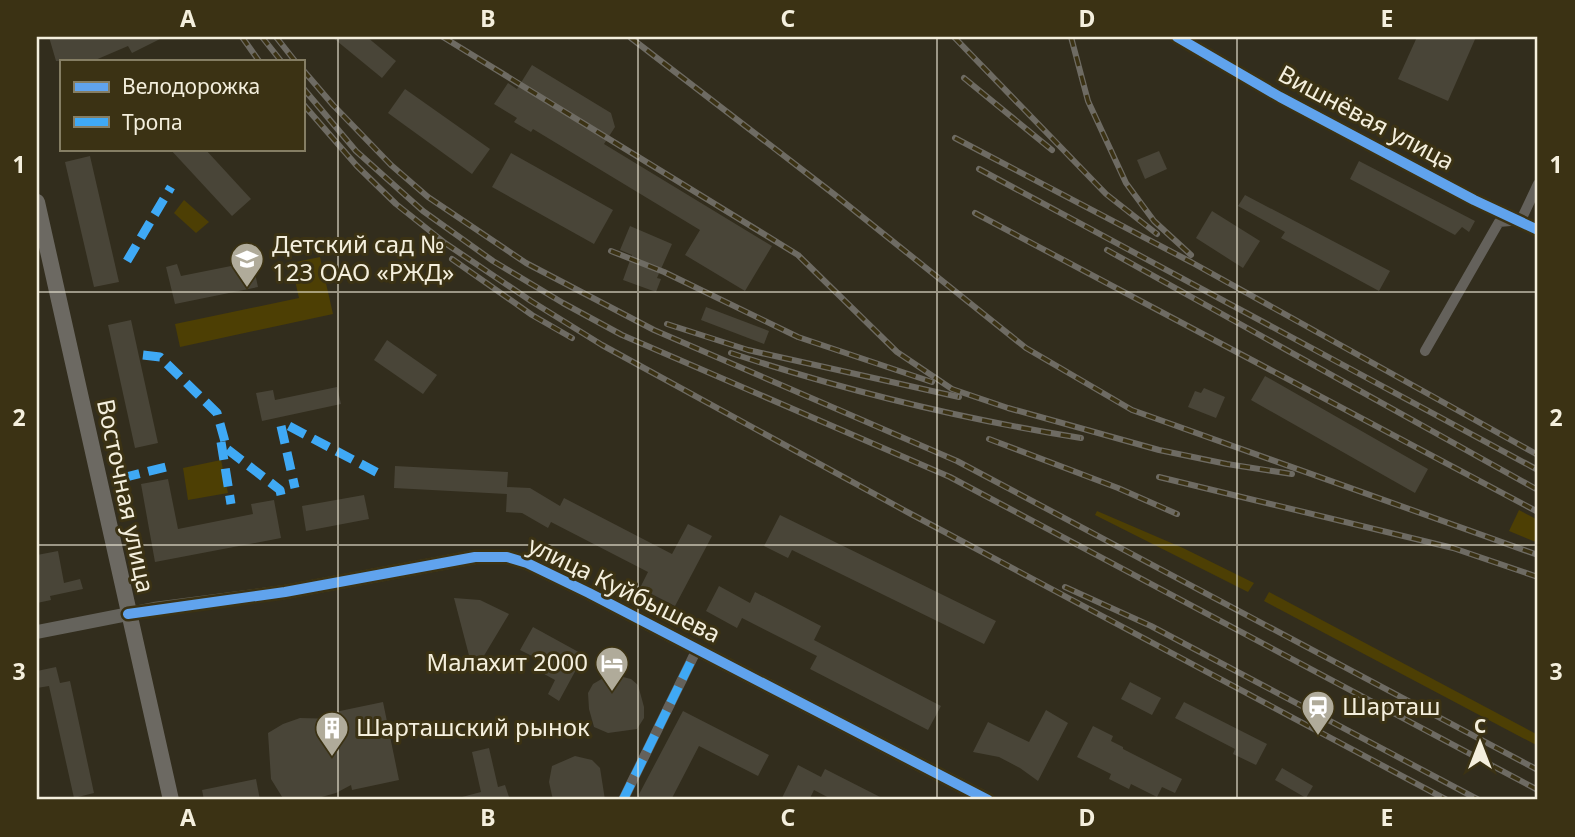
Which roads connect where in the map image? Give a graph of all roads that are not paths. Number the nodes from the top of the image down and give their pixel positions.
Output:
1 (1177, 37) edge
2 (1538, 184) edge
3 (37, 202) edge
4 (1521, 220) junction
5 (1538, 230) edge
6 (1425, 351) dead end
7 (128, 614) junction
8 (37, 632) edge
9 (697, 649) junction
10 (171, 800) edge
11 (623, 800) edge
12 (988, 800) edge

1 - 4 street, Вишнёвая улица
2 - 4 street
3 - 7 main road, Восточная улица
4 - 5 street, Вишнёвая улица
4 - 6 street
7 - 8 street, улица Куйбышева
7 - 9 street, улица Куйбышева
7 - 10 main road, Восточная улица
9 - 11 street
9 - 12 street, улица Куйбышева

